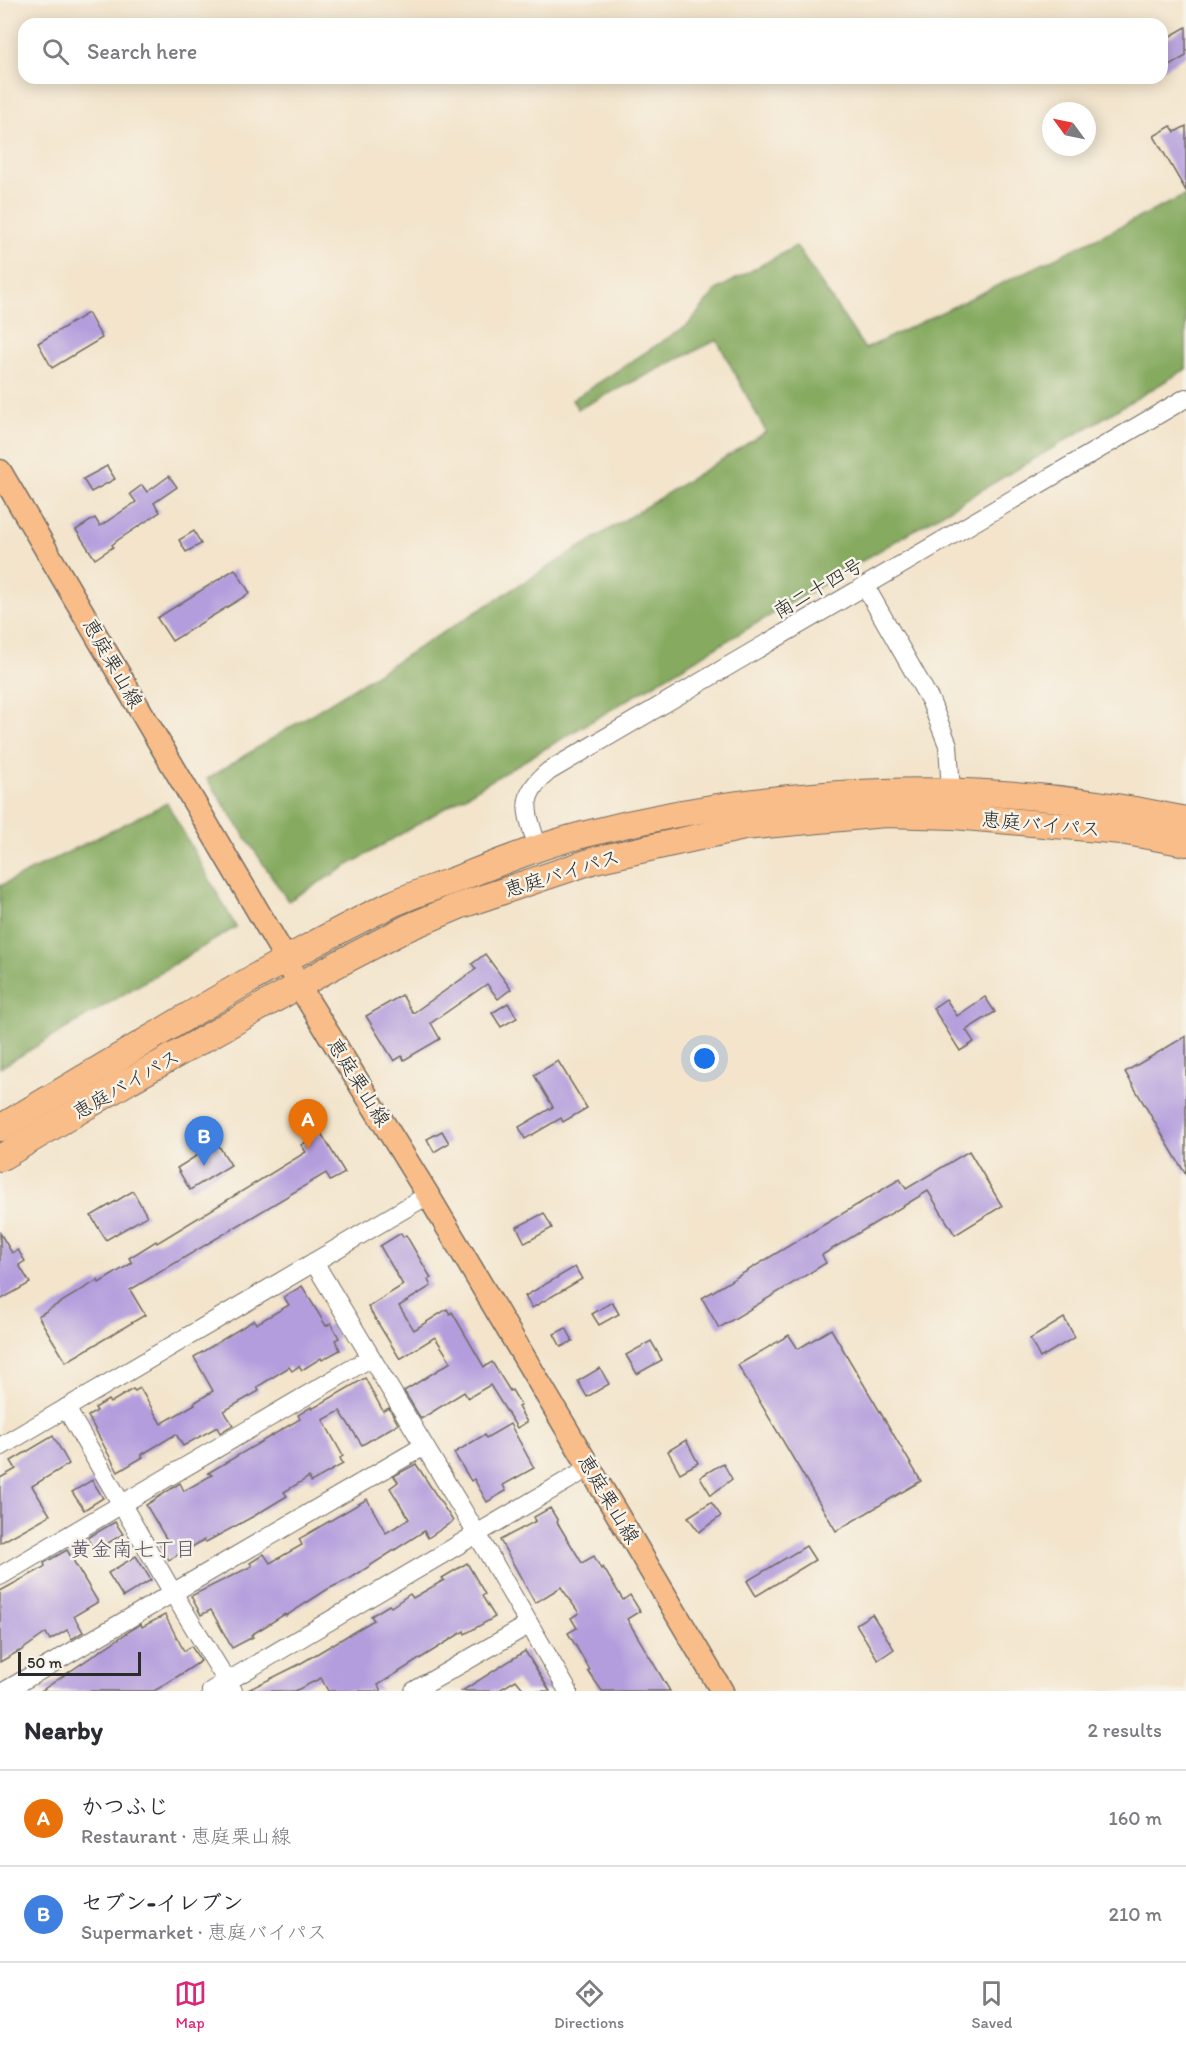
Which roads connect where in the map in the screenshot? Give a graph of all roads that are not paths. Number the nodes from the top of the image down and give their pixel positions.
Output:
1 (1186, 398) edge
2 (0, 471) edge
3 (865, 586) junction
4 (951, 791) junction
5 (1186, 820) edge
6 (1186, 843) edge
7 (538, 849) junction
8 (286, 959) junction
9 (300, 986) junction
10 (0, 1128) edge
11 (0, 1158) edge
12 (428, 1195) junction
13 (314, 1262) junction
14 (370, 1358) junction
15 (66, 1408) junction
16 (424, 1446) junction
17 (0, 1447) edge
18 (590, 1467) junction
19 (122, 1504) junction
20 (477, 1534) junction
21 (0, 1576) edge
22 (173, 1593) junction
23 (528, 1625) junction
24 (230, 1686) edge
25 (5, 1691) edge
26 (211, 1691) edge
27 (414, 1691) edge
28 (568, 1691) edge
29 (722, 1691) edge

1 - 3 street, 南二十四号
2 - 8 main road, 恵庭栗山線
3 - 4 street
3 - 7 street, 南二十四号
4 - 5 highway, 恵庭バイパス
4 - 7 highway, 恵庭バイパス
6 - 9 highway, 恵庭バイパス
7 - 8 highway, 恵庭バイパス
8 - 9 main road, 恵庭栗山線
8 - 10 highway, 恵庭バイパス
9 - 11 highway, 恵庭バイパス
9 - 12 main road, 恵庭栗山線
12 - 13 street
12 - 18 main road, 恵庭栗山線
13 - 14 street
13 - 15 street
14 - 16 street
14 - 19 street
15 - 17 street
15 - 19 street
16 - 20 street
16 - 22 street
18 - 20 street
18 - 29 main road, 恵庭栗山線
19 - 21 street
19 - 22 street
20 - 23 street
20 - 24 street
22 - 24 street
22 - 25 street
23 - 27 street
23 - 28 street
24 - 26 street

